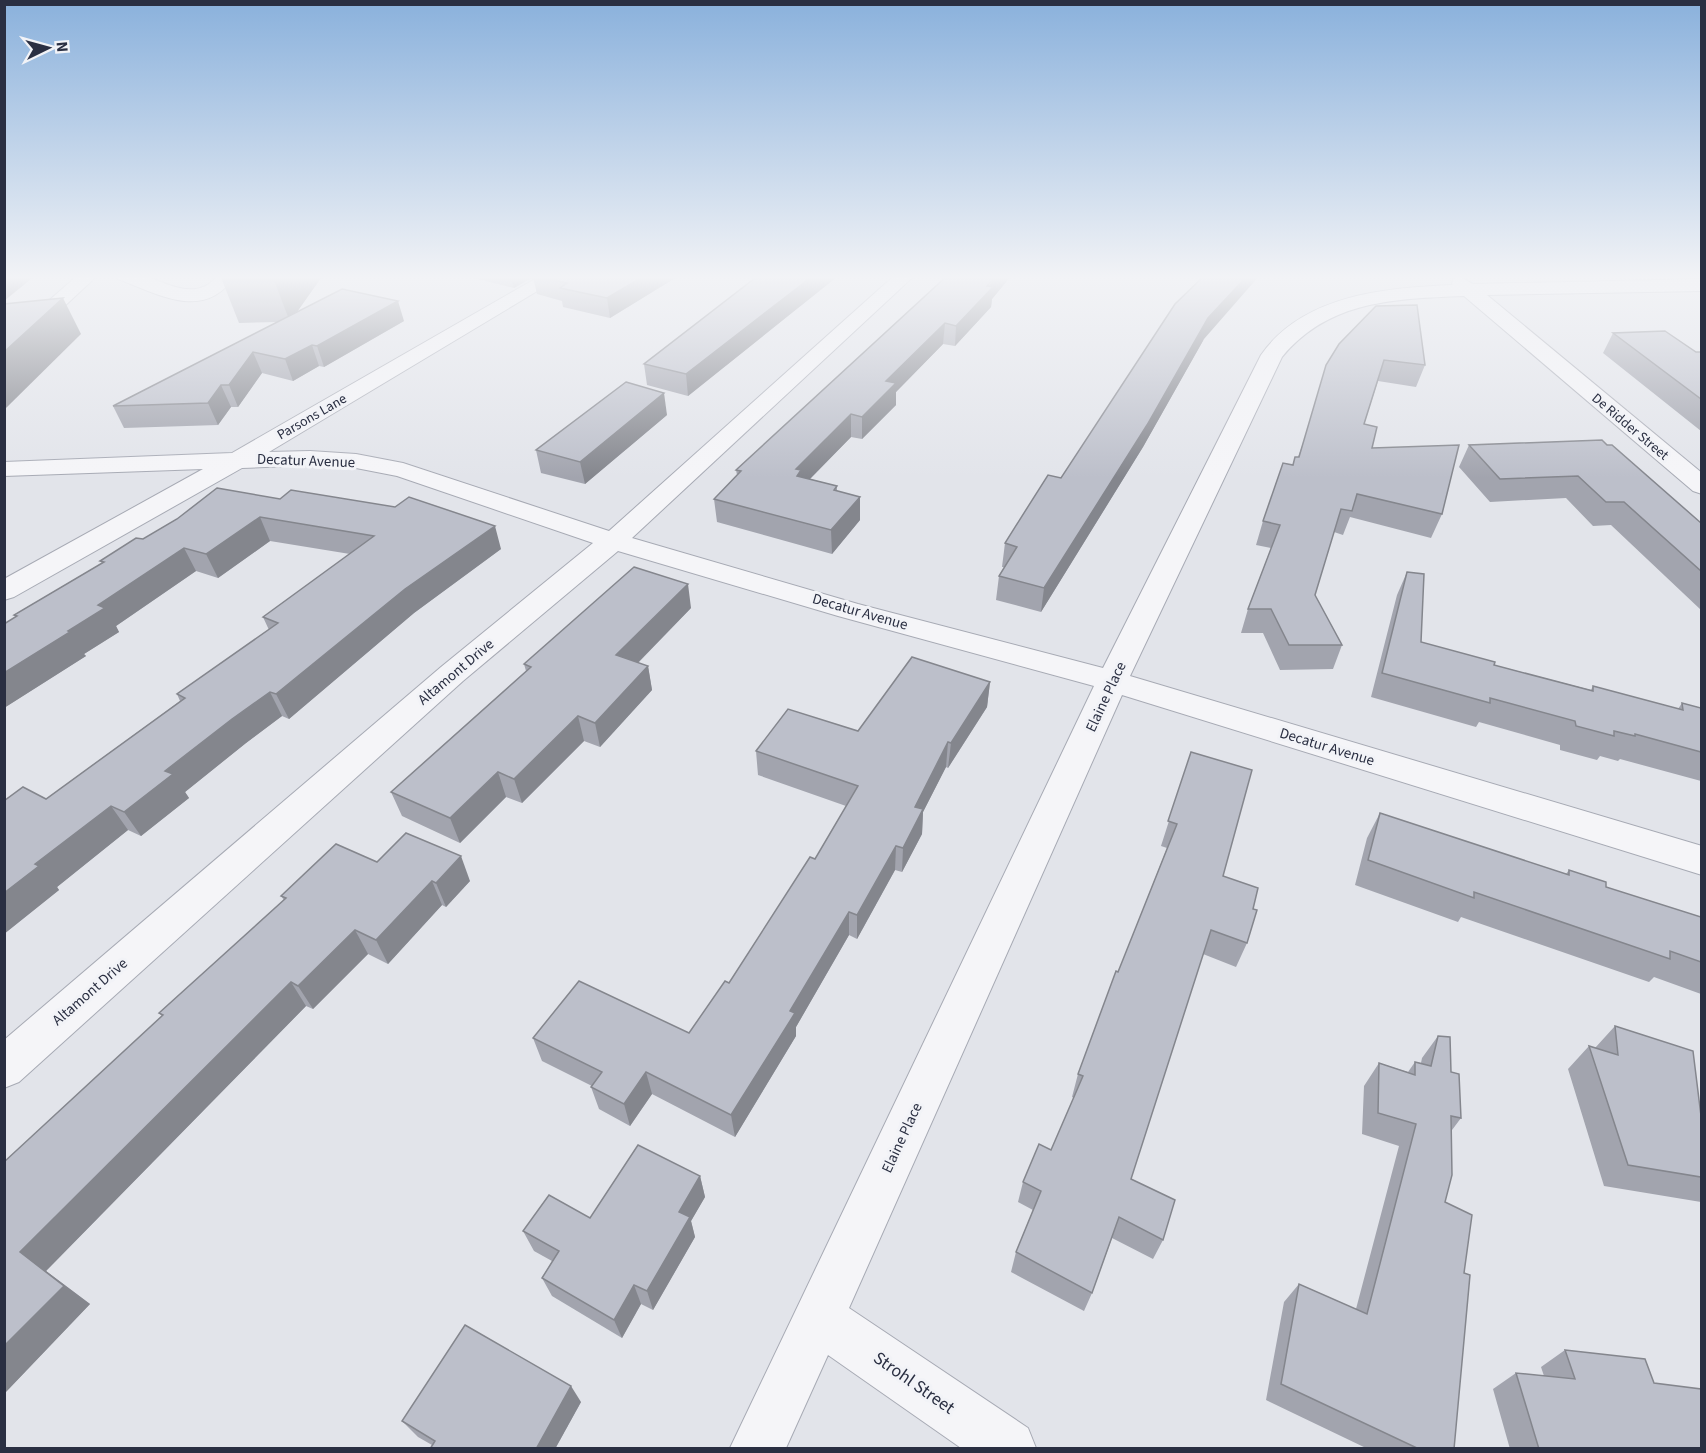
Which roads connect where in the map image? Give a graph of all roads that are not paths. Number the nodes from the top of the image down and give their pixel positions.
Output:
1 (439, 343) edge
2 (831, 343) edge
3 (1282, 343) edge
4 (1530, 343) edge
5 (240, 459) junction
6 (4, 469) edge
7 (1701, 486) edge
8 (613, 541) junction
9 (4, 591) edge
10 (1112, 681) junction
11 (1701, 861) edge
12 (4, 1068) edge
13 (819, 1318) junction
14 (759, 1449) edge
15 (1008, 1449) edge

1 - 5 street, Parsons Lane
2 - 8 street, Altamont Drive
3 - 10 street, Elaine Place
4 - 7 street, De Ridder Street
5 - 6 street, Decatur Avenue
5 - 8 street, Decatur Avenue
5 - 9 street, Parsons Lane
8 - 10 street, Decatur Avenue
8 - 12 street, Altamont Drive
10 - 11 street, Decatur Avenue
10 - 13 street, Elaine Place
13 - 14 street, Elaine Place
13 - 15 street, Strohl Street

